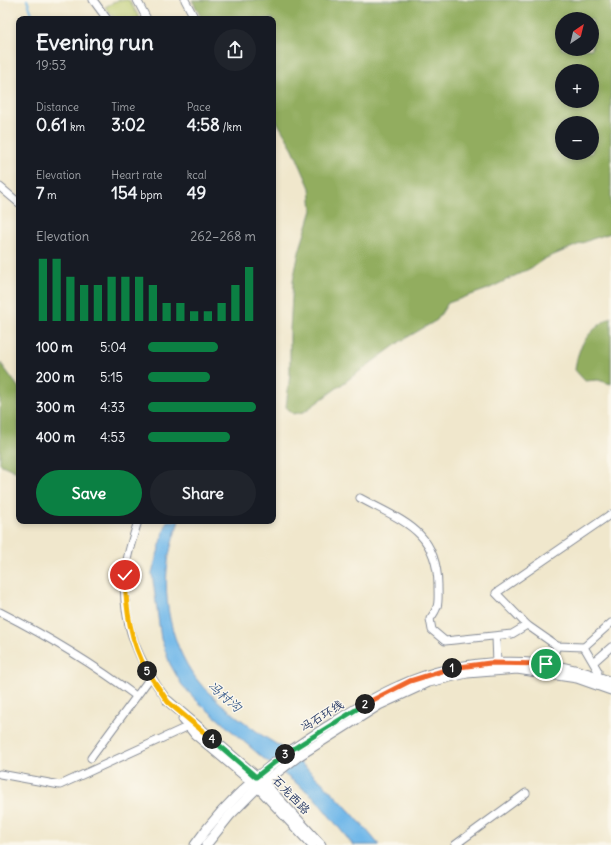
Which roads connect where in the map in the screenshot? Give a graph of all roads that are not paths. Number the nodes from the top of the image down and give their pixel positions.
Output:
1 (93, 0) edge
2 (137, 0) edge
3 (184, 0) edge
4 (105, 16) edge
5 (145, 16) edge
6 (193, 16) edge
7 (0, 187) edge
8 (16, 200) edge
9 (360, 498) dead end
10 (611, 514) edge
11 (137, 524) edge
12 (0, 612) edge
13 (611, 623) edge
14 (527, 625) junction
15 (496, 637) junction
16 (557, 646) junction
17 (584, 647) junction
18 (611, 647) edge
19 (497, 662) junction
20 (594, 662) junction
21 (550, 664) junction
22 (150, 678) junction
23 (596, 681) junction
24 (611, 682) edge
25 (611, 690) edge
26 (136, 696) junction
27 (168, 702) junction
28 (189, 726) junction
29 (91, 758) dead end
30 (0, 774) edge
31 (257, 782) junction
32 (526, 792) dead end
33 (195, 845) edge
34 (206, 845) edge
35 (312, 845) edge
36 (321, 845) edge
37 (455, 845) edge

1 - 4 street
2 - 5 street
3 - 6 street
7 - 8 street
9 - 15 street
10 - 14 street
11 - 22 street, 石龙西路
12 - 26 street
13 - 17 street
14 - 15 street
14 - 16 street
15 - 19 street
16 - 17 street
16 - 21 street
17 - 20 street
18 - 20 street
19 - 21 main road, 冯石环线
19 - 31 main road, 冯石环线
20 - 23 street
21 - 23 main road, 冯石环线
22 - 26 street
22 - 27 street, 石龙西路
23 - 24 main road, 冯石环线
23 - 25 main road, 冯石环线
23 - 31 main road, 冯石环线
26 - 29 street
27 - 28 main road, 石龙西路
27 - 31 main road, 石龙西路
28 - 30 street
28 - 31 main road, 石龙西路
31 - 33 main road, 冯石环线
31 - 34 main road, 冯石环线
31 - 35 main road, 石龙西路
31 - 36 main road, 石龙西路
32 - 37 street

